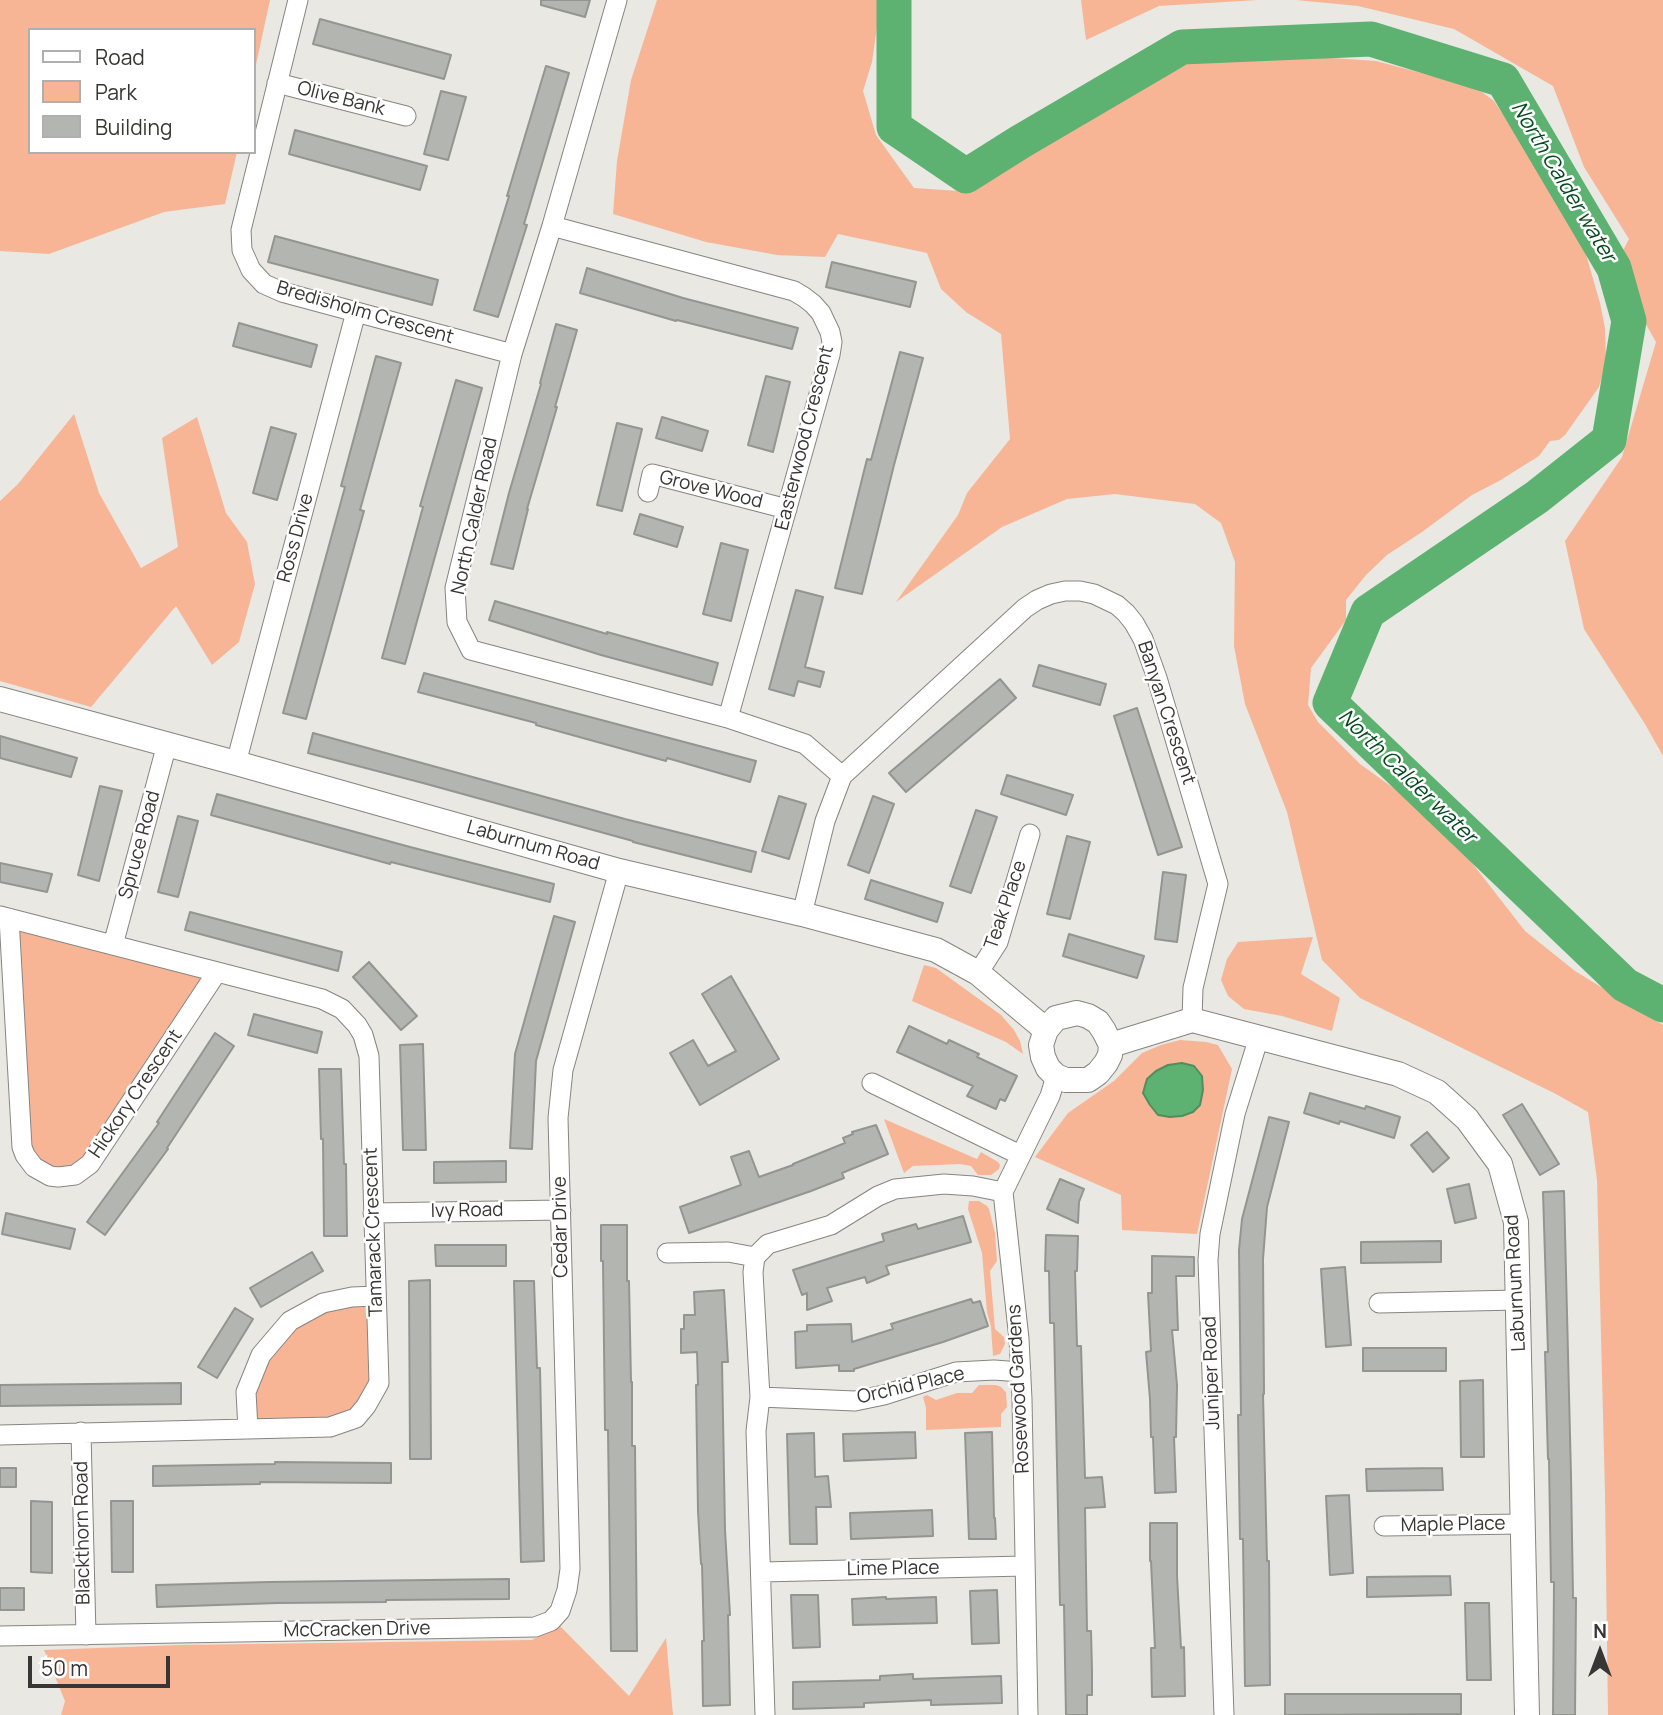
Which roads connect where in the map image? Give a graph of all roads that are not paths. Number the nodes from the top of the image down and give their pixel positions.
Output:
1 (298, 0) edge
2 (617, 0) edge
3 (277, 83) junction
4 (405, 116) dead end
5 (552, 226) junction
6 (356, 312) junction
7 (512, 354) junction
8 (648, 492) dead end
9 (787, 509) junction
10 (0, 699) edge
11 (728, 718) junction
12 (167, 744) junction
13 (236, 763) junction
14 (842, 776) junction
15 (1030, 834) dead end
16 (619, 871) junction
17 (802, 914) junction
18 (5, 917) edge
19 (113, 945) junction
20 (217, 972) junction
21 (978, 973) junction
22 (1192, 1020) junction
23 (1046, 1030) junction
24 (1259, 1037) junction
25 (1111, 1045) junction
26 (1056, 1076) junction
27 (872, 1083) dead end
28 (1020, 1155) junction
29 (1003, 1192) junction
30 (561, 1210) junction
31 (373, 1213) junction
32 (667, 1252) dead end
33 (755, 1257) junction
34 (376, 1296) junction
35 (1518, 1300) junction
36 (1379, 1303) dead end
37 (1021, 1372) junction
38 (760, 1397) junction
39 (248, 1429) junction
40 (81, 1432) junction
41 (0, 1434) edge
42 (1522, 1524) junction
43 (1384, 1526) dead end
44 (1024, 1566) junction
45 (761, 1572) junction
46 (567, 1590) joint
47 (86, 1635) junction
48 (0, 1636) edge
49 (765, 1715) edge
50 (1028, 1715) edge
51 (1224, 1715) edge
52 (1527, 1715) edge

1 - 3 street, Bredisholm Crescent
2 - 5 street, North Calder Road
3 - 4 street, Olive Bank
3 - 6 street, Bredisholm Crescent
5 - 7 street, North Calder Road
5 - 9 street, Easterwood Crescent
6 - 7 street, Bredisholm Crescent
6 - 13 street, Ross Drive
7 - 11 street, North Calder Road
8 - 9 street, Grove Wood
9 - 11 street, Easterwood Crescent
10 - 12 street, Laburnum Road
11 - 14 street, North Calder Road
12 - 13 street, Laburnum Road
12 - 19 street, Spruce Road
13 - 16 street, Laburnum Road
14 - 17 street, Banyan Crescent
14 - 22 street, Banyan Crescent
15 - 21 street, Teak Place
16 - 17 street, Laburnum Road
16 - 30 street, Cedar Drive
17 - 21 street, Laburnum Road
18 - 19 street, Tamarack Crescent
18 - 20 street, Hickory Crescent
19 - 20 street, Tamarack Crescent
20 - 31 street, Tamarack Crescent
21 - 23 street, Laburnum Road
22 - 24 street, Laburnum Road
22 - 25 street
23 - 25 street
23 - 26 street
24 - 35 street, Laburnum Road
24 - 51 street, Juniper Road
25 - 26 street
26 - 28 street
27 - 28 street
28 - 29 street
29 - 33 street
29 - 37 street, Rosewood Gardens
30 - 31 street, Ivy Road
30 - 46 street, Cedar Drive
31 - 34 street, Tamarack Crescent
32 - 33 street
33 - 38 street
34 - 39 street
34 - 39 street, Tamarack Crescent
35 - 36 street
35 - 42 street, Laburnum Road
37 - 38 street, Orchid Place
37 - 44 street, Rosewood Gardens
38 - 45 street
39 - 40 street, Tamarack Crescent
40 - 41 street, Tamarack Crescent
40 - 47 street, Blackthorn Road
42 - 43 street, Maple Place
42 - 52 street, Laburnum Road
44 - 45 street, Lime Place
44 - 50 street, Rosewood Gardens
45 - 49 street
46 - 47 street, McCracken Drive
47 - 48 street, McCracken Drive

